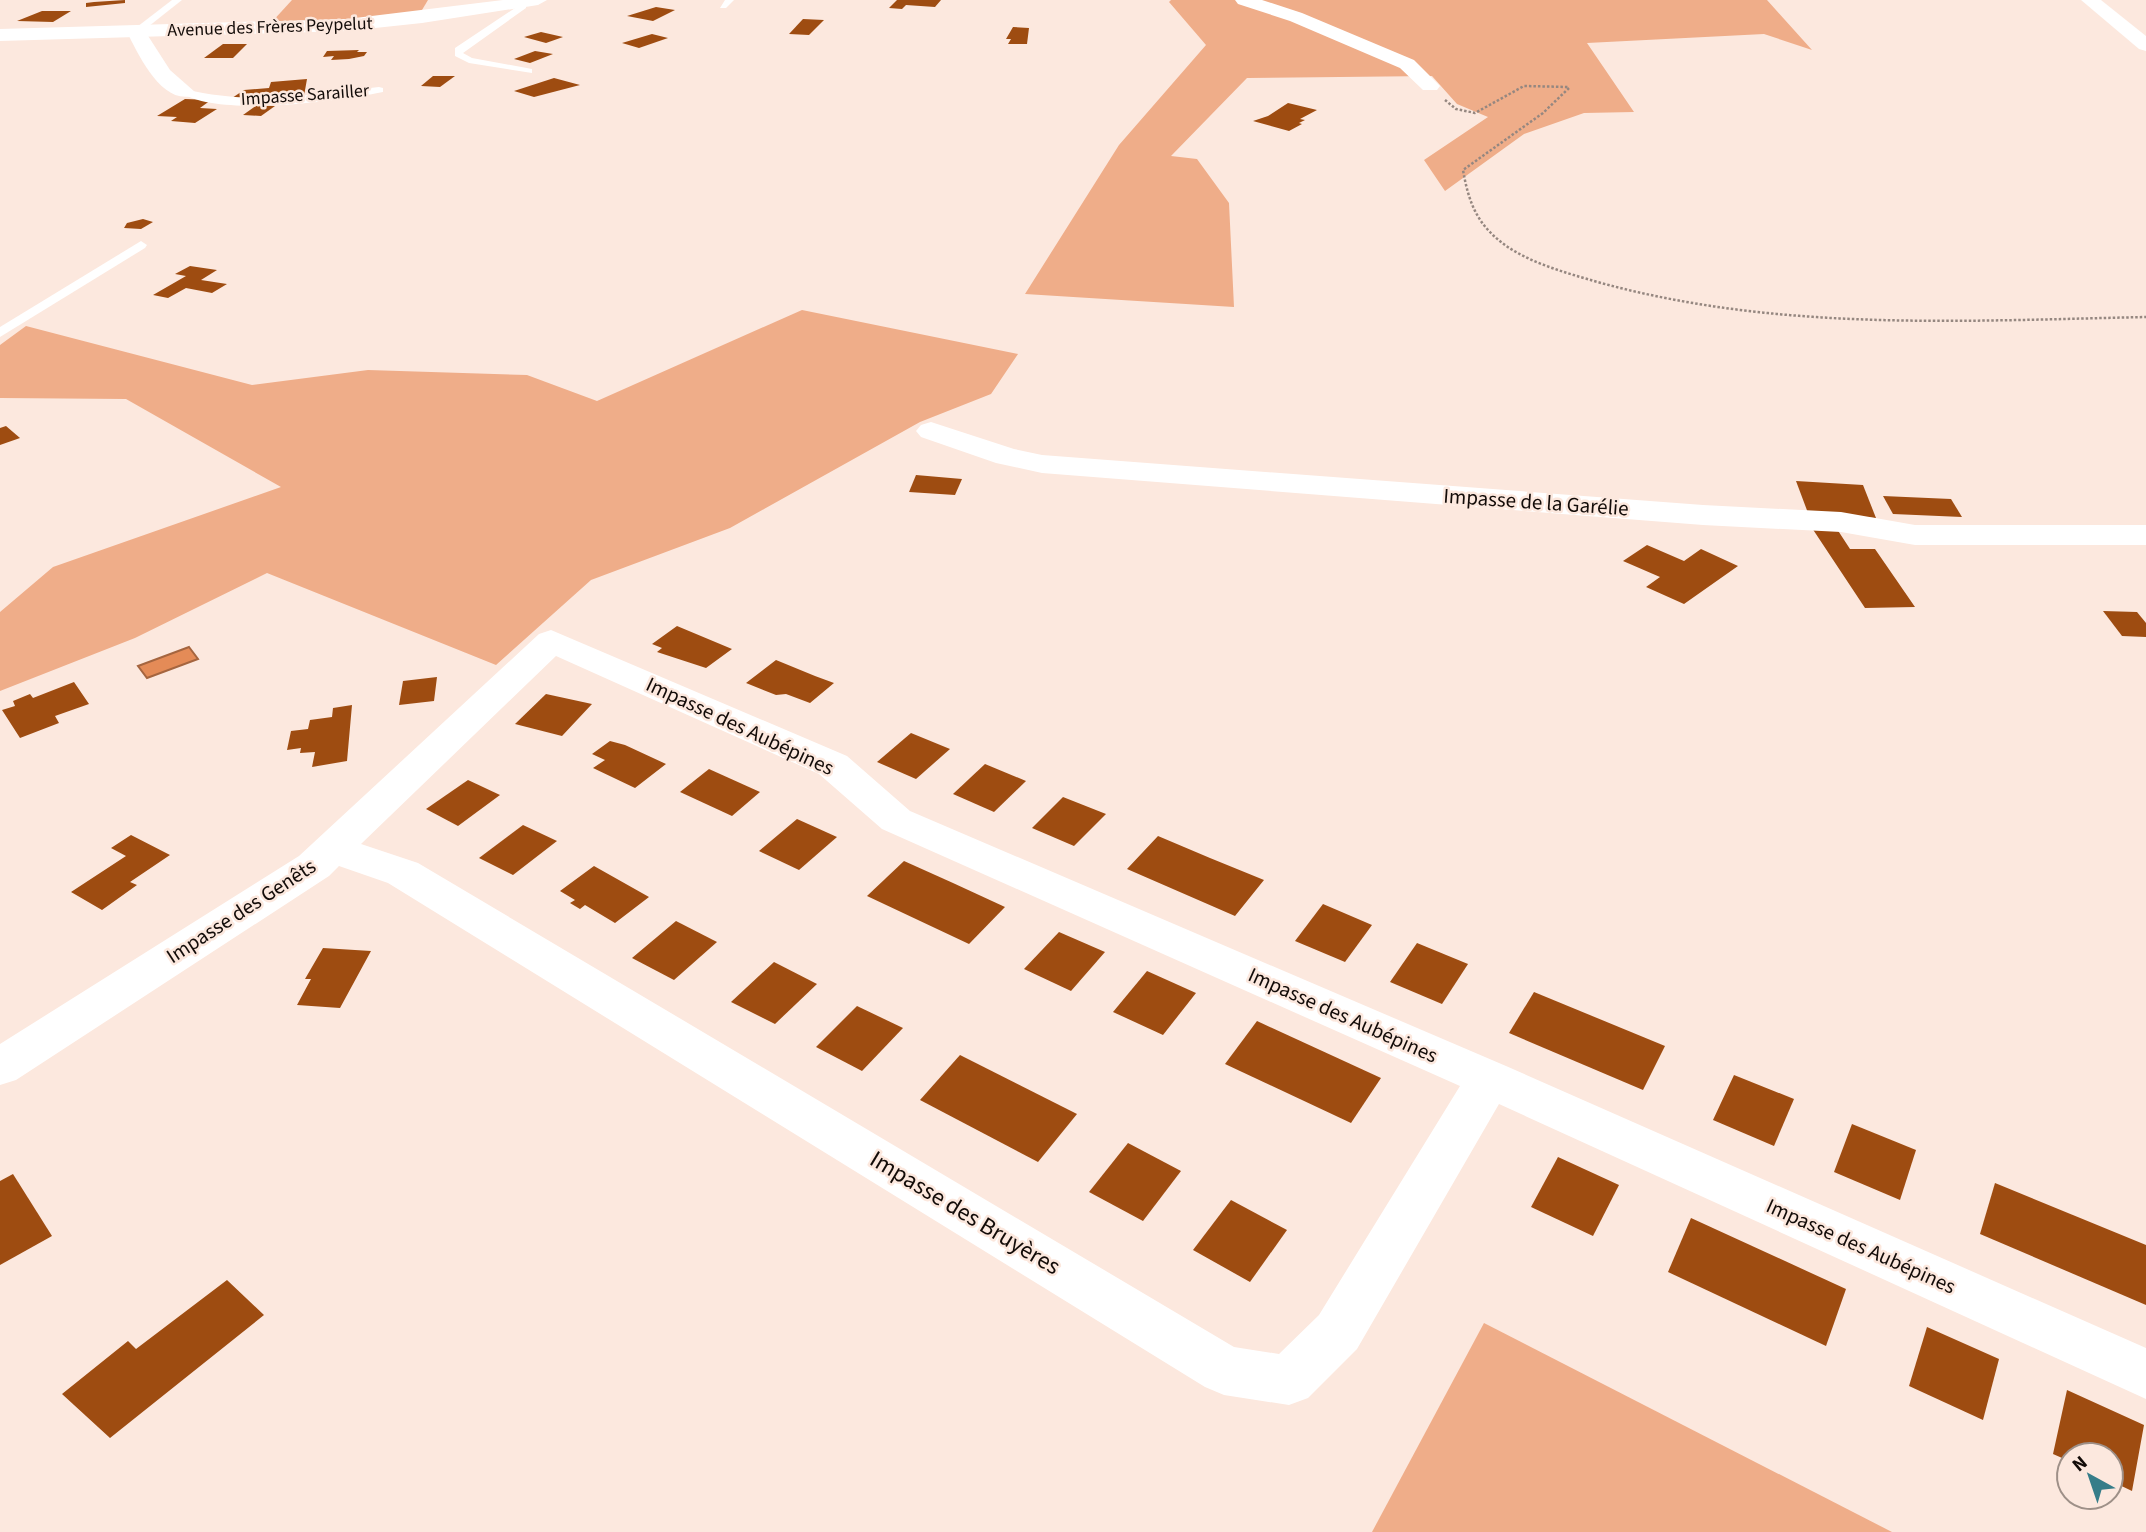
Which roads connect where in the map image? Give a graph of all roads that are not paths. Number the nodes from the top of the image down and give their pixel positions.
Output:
1 (178, 0) edge
2 (1244, 0) edge
3 (2091, 0) edge
4 (529, 2) edge
5 (136, 32) junction
6 (0, 35) edge
7 (2146, 45) edge
8 (529, 71) dead end
9 (1430, 86) road end
10 (379, 90) dead end
11 (185, 92) joint
12 (141, 245) dead end
13 (0, 333) edge
14 (931, 431) dead end
15 (2146, 535) edge
16 (551, 642) joint
17 (332, 849) junction
18 (0, 1067) edge
19 (1489, 1079) junction
20 (2146, 1374) edge

1 - 5 lane
2 - 9 street
3 - 7 street
4 - 5 street, Avenue des Frères Peypelut
4 - 8 lane
5 - 6 street, Avenue des Frères Peypelut
5 - 11 street, Impasse Sarailler
10 - 11 lane, Impasse Sarailler
12 - 13 lane
14 - 15 street, Impasse de la Garélie
16 - 17 street, Impasse des Genêts
16 - 19 street, Impasse des Aubépines
17 - 18 street, Impasse des Genêts
17 - 19 street, Impasse des Bruyères
19 - 20 street, Impasse des Aubépines

